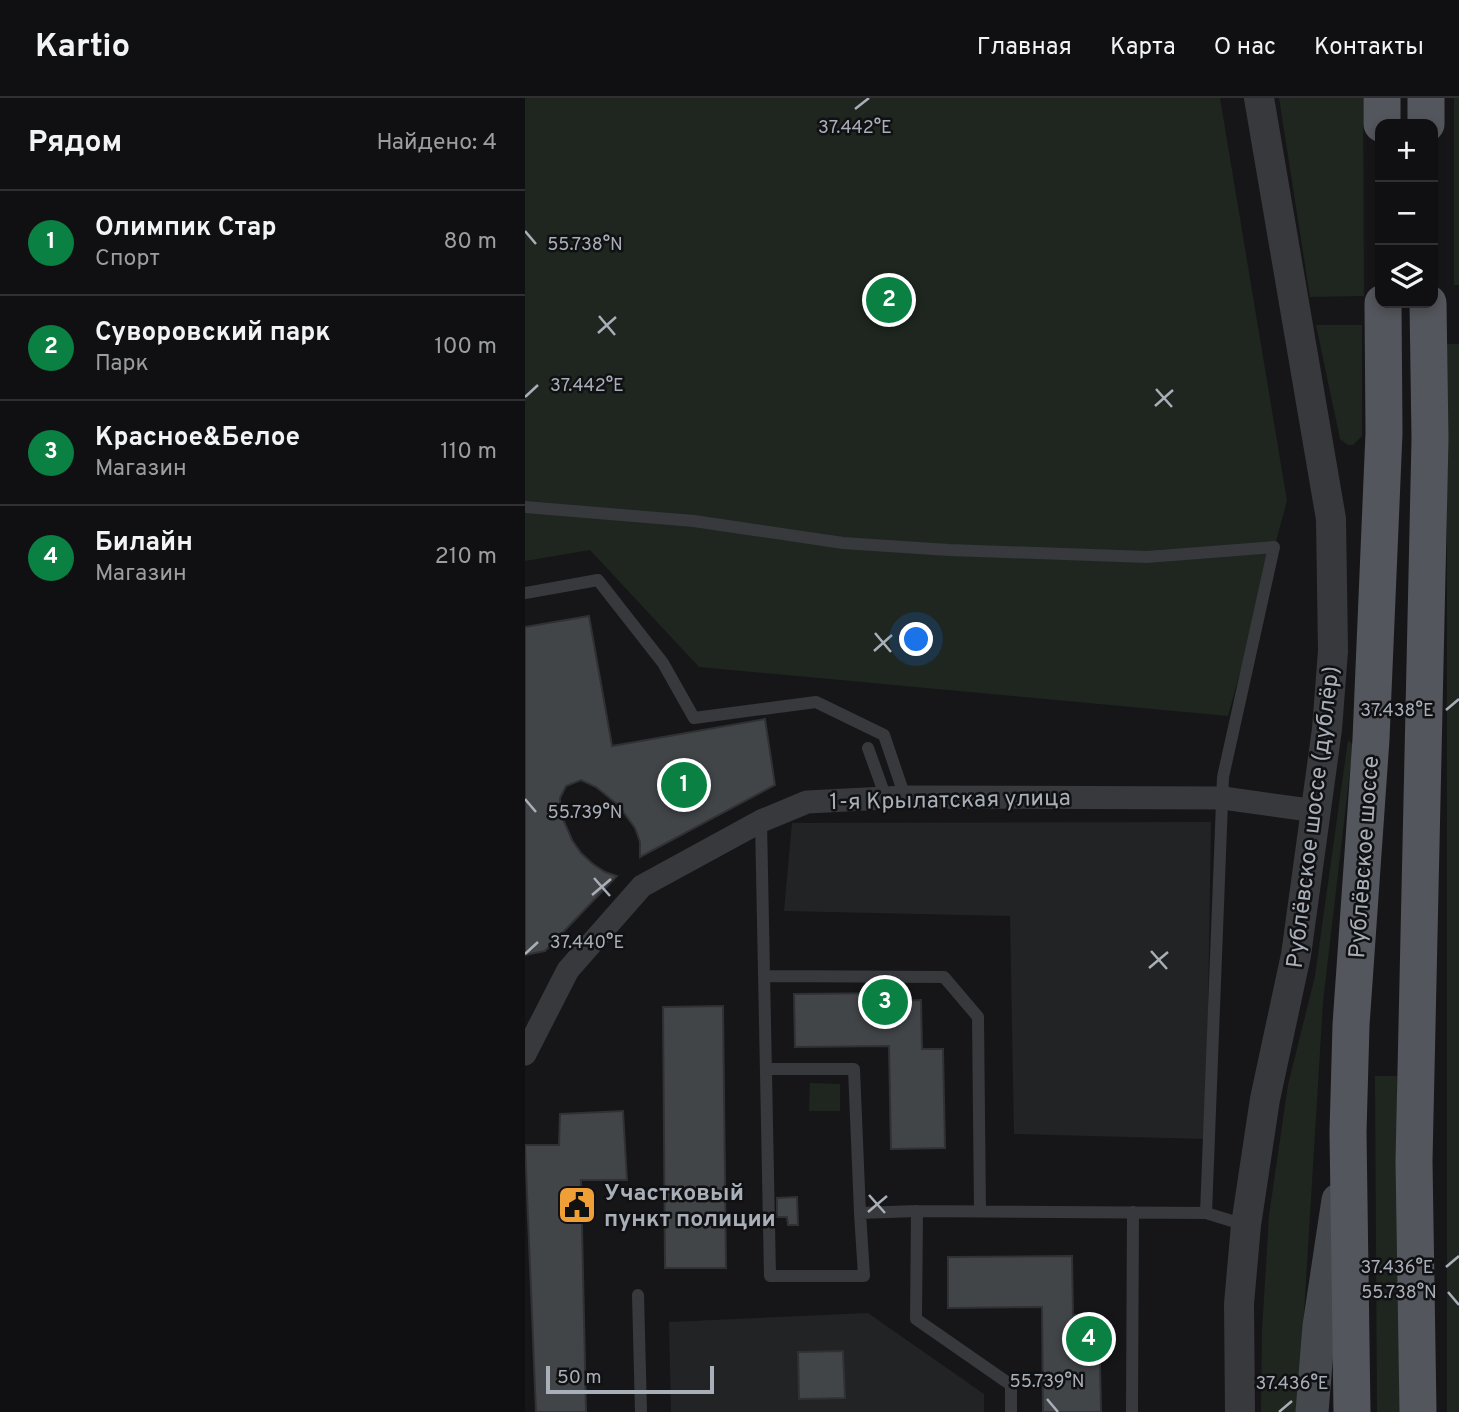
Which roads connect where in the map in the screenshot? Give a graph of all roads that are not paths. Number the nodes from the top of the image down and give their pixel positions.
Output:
1 (1259, 98) edge
2 (1382, 98) edge
3 (1426, 98) edge
4 (1382, 119) edge
5 (1426, 119) edge
6 (1383, 308) edge
7 (1428, 308) edge
8 (525, 507) edge
9 (525, 593) edge
10 (868, 748) dead end
11 (896, 797) junction
12 (1223, 798) junction
13 (1316, 811) junction
14 (761, 821) junction
15 (765, 976) junction
16 (525, 1054) edge
17 (766, 1069) junction
18 (1348, 1132) junction
19 (917, 1211) junction
20 (980, 1211) junction
21 (1133, 1212) junction
22 (860, 1213) junction
23 (1206, 1213) junction
24 (1245, 1225) junction
25 (638, 1295) dead end
26 (641, 1412) edge
27 (1011, 1412) edge
28 (1132, 1412) edge
29 (1240, 1412) edge
30 (1313, 1412) edge
31 (1352, 1412) edge
32 (1417, 1412) edge

1 - 13 street, Рублёвское шоссе (дублёр)
2 - 4 main road
3 - 5 main road
6 - 18 main road, Рублёвское шоссе
7 - 32 main road
8 - 12 lane
9 - 11 lane
10 - 11 lane
11 - 12 street, 1-я Крылатская улица
11 - 14 street, 1-я Крылатская улица
12 - 13 street, 1-я Крылатская улица
12 - 23 lane
13 - 24 street, Рублёвское шоссе (дублёр)
14 - 15 lane
14 - 16 street, 1-я Крылатская улица
15 - 17 lane
15 - 20 lane
17 - 22 lane
17 - 22 lane
18 - 30 main road
18 - 31 main road, Рублёвское шоссе
19 - 20 lane
19 - 22 lane
19 - 27 lane
20 - 21 lane
21 - 23 lane
21 - 28 lane
23 - 24 lane
24 - 29 street, Рублёвское шоссе (дублёр)
25 - 26 lane

